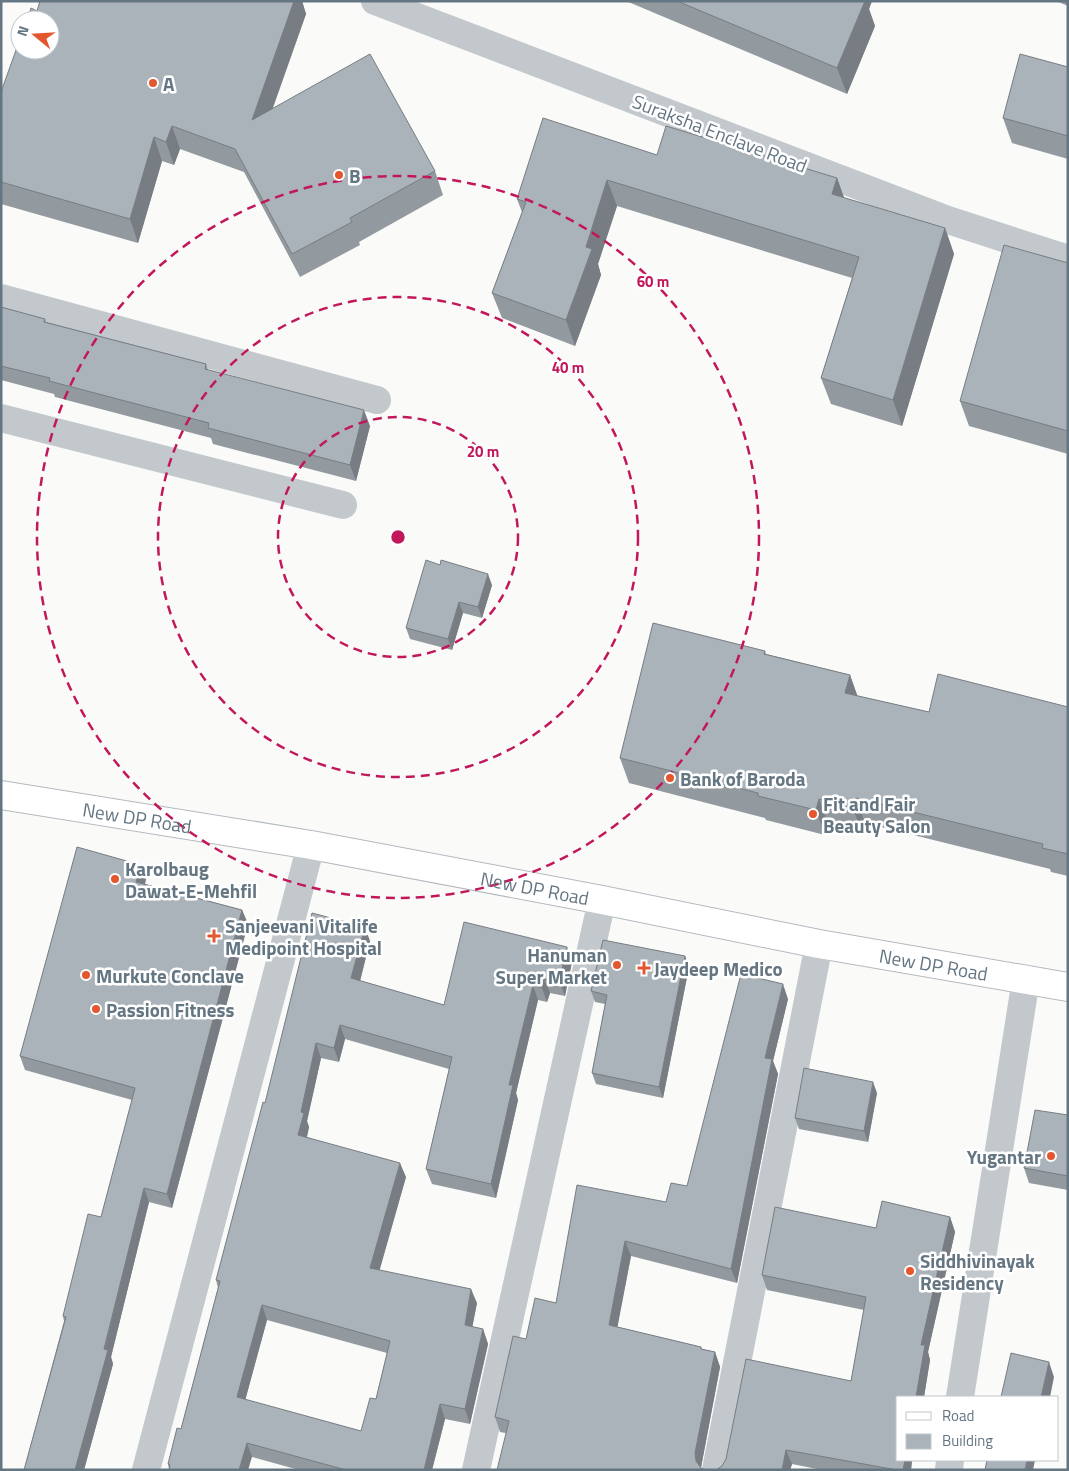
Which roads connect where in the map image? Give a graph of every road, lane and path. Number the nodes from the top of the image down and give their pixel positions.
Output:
1 (375, 1) edge
2 (1068, 259) edge
3 (1, 298) edge
4 (377, 400) dead end
5 (1, 418) edge
6 (343, 506) dead end
7 (1, 795) edge
8 (311, 845) junction
9 (602, 900) junction
10 (819, 944) junction
11 (1026, 979) junction
12 (1068, 986) edge
13 (960, 1396) edge
14 (146, 1470) edge
15 (476, 1470) edge
16 (716, 1470) edge

1 - 2 street, Suraksha Enclave Road
3 - 4 street
5 - 6 street
7 - 8 street, New DP Road
8 - 9 street, New DP Road
8 - 14 street
9 - 10 street, New DP Road
9 - 15 street
10 - 11 street, New DP Road
10 - 16 street
11 - 12 street, New DP Road
11 - 13 street

